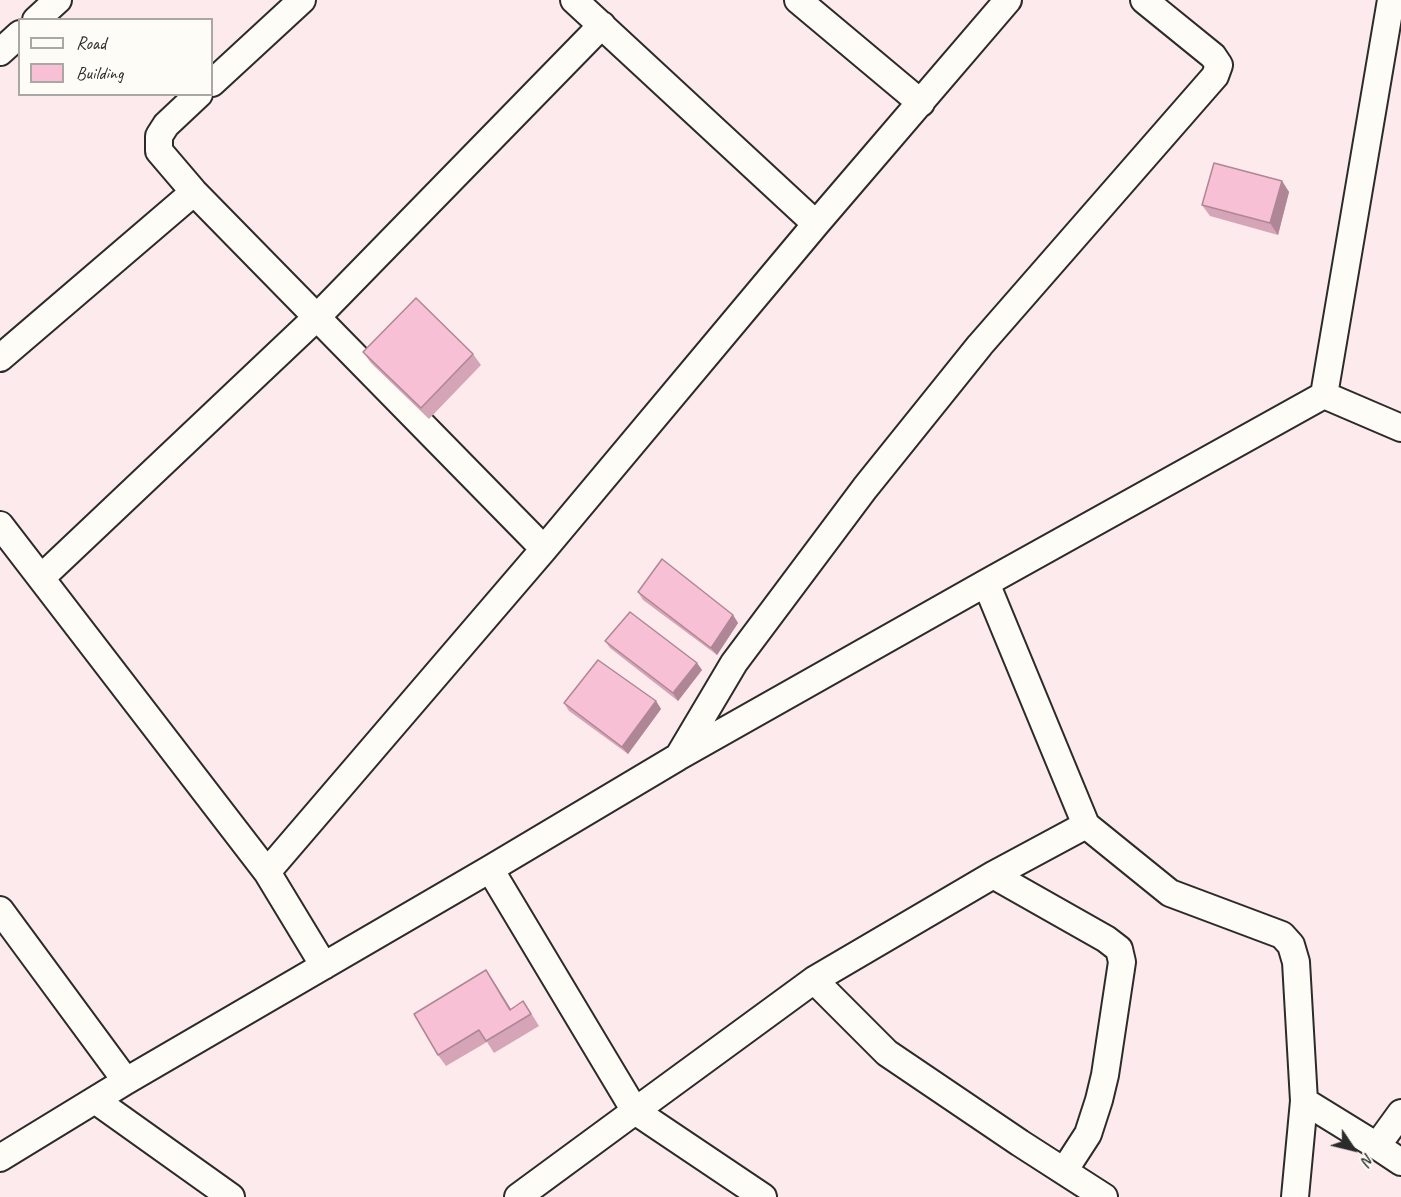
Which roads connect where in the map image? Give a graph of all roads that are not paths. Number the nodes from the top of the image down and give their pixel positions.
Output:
1 (58, 0) edge
2 (302, 0) edge
3 (574, 0) edge
4 (798, 0) edge
5 (1008, 0) edge
6 (1144, 0) edge
7 (1391, 0) edge
8 (38, 18) edge
9 (602, 25) junction
10 (18, 36) edge
11 (0, 52) edge
12 (213, 82) edge
13 (197, 96) edge
14 (921, 103) junction
15 (194, 192) junction
16 (816, 224) junction
17 (318, 316) junction
18 (0, 358) edge
19 (1324, 395) junction
20 (1401, 428) edge
21 (0, 525) edge
22 (544, 549) junction
23 (41, 578) junction
24 (986, 583) junction
25 (678, 757) junction
26 (1086, 825) junction
27 (490, 869) junction
28 (267, 872) junction
29 (993, 875) junction
30 (0, 910) edge
31 (324, 966) junction
32 (814, 980) junction
33 (126, 1081) junction
34 (94, 1100) junction
35 (1304, 1101) junction
36 (635, 1111) junction
37 (1401, 1113) edge
38 (1377, 1146) junction
39 (0, 1158) edge
40 (1401, 1162) edge
41 (1064, 1171) junction
42 (231, 1197) edge
43 (518, 1197) edge
44 (763, 1197) edge
45 (1104, 1197) edge
46 (1295, 1197) edge

1 - 8 street
2 - 12 street
3 - 9 street
4 - 14 street
5 - 14 street
6 - 25 street
7 - 19 street
9 - 16 street
9 - 17 street
10 - 11 street
13 - 15 street
14 - 16 street
15 - 17 street
15 - 18 street
16 - 22 street
17 - 22 street
17 - 23 street
19 - 20 street
19 - 24 street
21 - 23 street
22 - 28 street
23 - 28 street
24 - 25 street
24 - 26 street
25 - 27 street
26 - 29 street
26 - 35 street
27 - 31 street
27 - 36 street
28 - 31 street
29 - 32 street
29 - 41 street
30 - 33 street
31 - 33 street
32 - 36 street
32 - 41 street
33 - 34 street
34 - 39 street
34 - 42 street
35 - 38 street
35 - 46 street
36 - 43 street
36 - 44 street
37 - 38 street
38 - 40 street
41 - 45 street

